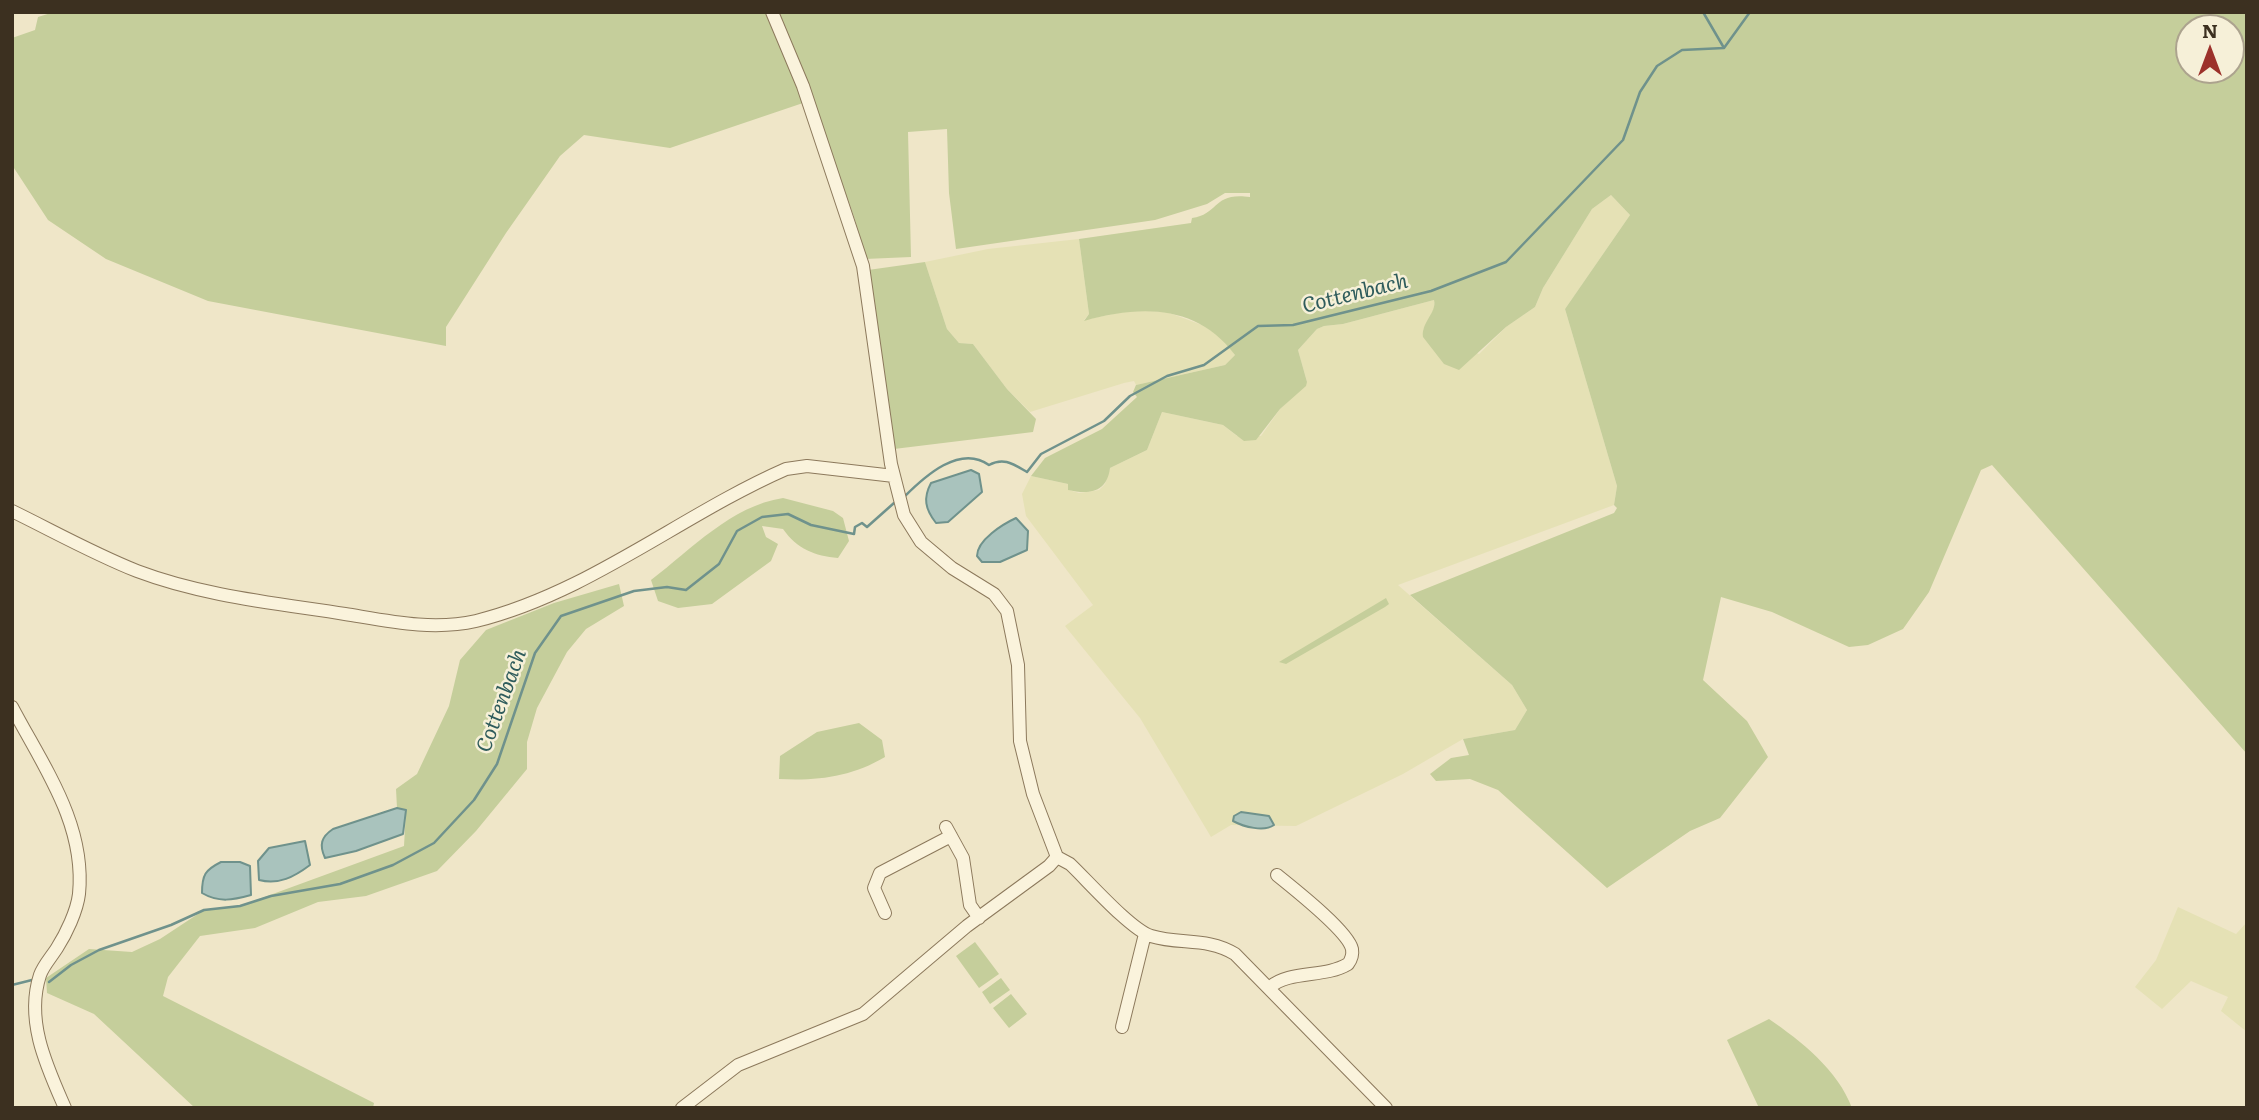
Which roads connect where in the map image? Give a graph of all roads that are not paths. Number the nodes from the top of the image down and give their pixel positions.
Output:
1 (772, 12) edge
2 (894, 476) junction
3 (12, 511) edge
4 (12, 707) edge
5 (1057, 857) junction
6 (1278, 875) dead end
7 (885, 912) dead end
8 (979, 918) junction
9 (1145, 934) junction
10 (1270, 987) junction
11 (1122, 1027) dead end
12 (65, 1108) edge
13 (682, 1108) edge
14 (1386, 1108) edge

1 - 2 street
2 - 3 street
2 - 5 street
4 - 12 street
5 - 8 street
5 - 9 street
6 - 10 street
7 - 8 street
8 - 13 street
9 - 10 street
9 - 11 street
10 - 14 street

